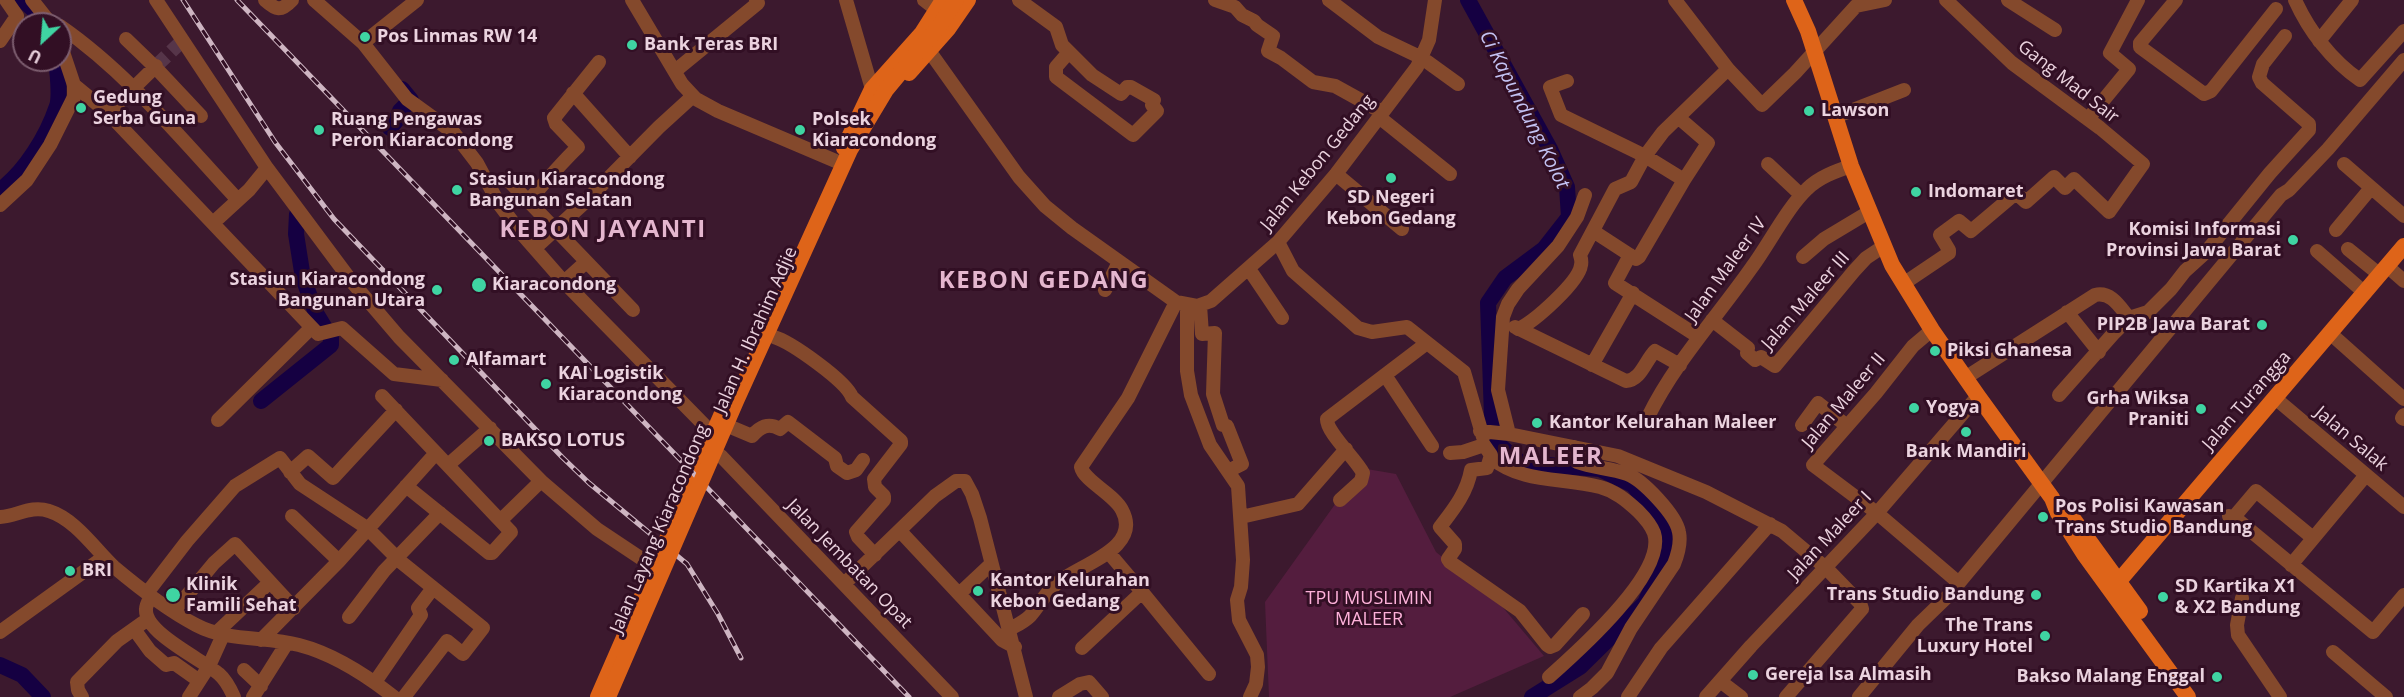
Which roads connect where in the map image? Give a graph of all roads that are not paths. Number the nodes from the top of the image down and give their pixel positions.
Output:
1 (6, 0) edge
2 (32, 0) edge
3 (156, 0) edge
4 (265, 0) edge
5 (292, 0) edge
6 (314, 0) edge
7 (417, 0) edge
8 (632, 0) edge
9 (756, 0) edge
10 (846, 0) edge
11 (956, 0) edge
12 (968, 0) edge
13 (1019, 0) edge
14 (1215, 0) edge
15 (1329, 0) edge
16 (1435, 0) edge
17 (1675, 0) edge
18 (1794, 0) edge
19 (1885, 0) edge
20 (1946, 0) edge
21 (2008, 0) edge
22 (2138, 0) edge
23 (2175, 0) edge
24 (2293, 0) edge
25 (2352, 0) edge
26 (935, 3) edge
27 (2271, 4) edge
28 (43, 12) edge
29 (2055, 30) dead end
30 (2404, 31) edge
31 (72, 35) edge
32 (2284, 36) dead end
33 (126, 39) dead end
34 (0, 41) edge
35 (2319, 41) junction
36 (363, 43) junction
37 (1814, 50) junction
38 (2143, 50) junction
39 (930, 52) junction
40 (1069, 52) junction
41 (1422, 58) junction
42 (2404, 60) edge
43 (599, 62) dead end
44 (156, 67) junction
45 (1728, 69) junction
46 (2129, 69) junction
47 (675, 71) junction
48 (70, 72) edge
49 (1568, 81) dead end
50 (1458, 84) dead end
51 (74, 85) junction
52 (873, 88) junction
53 (134, 89) junction
54 (1904, 90) dead end
55 (573, 93) junction
56 (693, 96) junction
57 (888, 97) junction
58 (108, 113) junction
59 (1381, 114) junction
60 (201, 116) dead end
61 (1835, 117) junction
62 (1679, 118) junction
63 (2088, 119) junction
64 (845, 156) junction
65 (1645, 156) junction
66 (630, 157) junction
67 (1768, 164) dead end
68 (2344, 164) dead end
69 (1851, 166) junction
70 (267, 168) junction
71 (1336, 174) junction
72 (1450, 174) dead end
73 (507, 179) dead end
74 (1684, 180) junction
75 (2372, 188) junction
76 (1585, 195) dead end
77 (1801, 195) junction
78 (238, 200) junction
79 (528, 201) junction
80 (0, 205) edge
81 (1869, 212) junction
82 (2404, 216) edge
83 (213, 223) junction
84 (1402, 229) dead end
85 (556, 230) junction
86 (2336, 230) dead end
87 (1593, 231) junction
88 (1278, 242) junction
89 (2404, 246) edge
90 (535, 248) junction
91 (1879, 249) junction
92 (2348, 249) dead end
93 (2317, 251) dead end
94 (1630, 255) junction
95 (1803, 258) dead end
96 (586, 262) junction
97 (1119, 262) junction
98 (1249, 269) junction
99 (2383, 271) junction
100 (2404, 281) edge
101 (564, 282) junction
102 (1903, 284) junction
103 (1105, 290) dead end
104 (1633, 293) junction
105 (2365, 293) junction
106 (1188, 305) junction
107 (633, 310) dead end
108 (2067, 312) junction
109 (1282, 318) dead end
110 (2129, 318) junction
111 (1712, 320) junction
112 (1503, 322) junction
113 (311, 328) junction
114 (1518, 329) junction
115 (1932, 330) junction
116 (2331, 334) junction
117 (774, 337) junction
118 (1699, 337) junction
119 (1427, 343) junction
120 (2099, 352) junction
121 (1592, 365) junction
122 (1680, 365) junction
123 (1385, 375) junction
124 (1965, 378) junction
125 (442, 380) junction
126 (2059, 395) dead end
127 (382, 396) dead end
128 (1977, 396) junction
129 (2275, 398) junction
130 (2404, 399) edge
131 (396, 410) junction
132 (1648, 417) dead end
133 (218, 420) dead end
134 (1802, 424) dead end
135 (1848, 426) junction
136 (490, 428) junction
137 (733, 428) junction
138 (712, 433) junction
139 (1504, 434) junction
140 (1483, 436) junction
141 (1432, 446) dead end
142 (1574, 447) junction
143 (1346, 449) junction
144 (436, 453) junction
145 (1450, 453) dead end
146 (721, 456) junction
147 (1491, 458) junction
148 (863, 460) dead end
149 (448, 465) junction
150 (1228, 471) junction
151 (290, 472) junction
152 (2366, 475) junction
153 (541, 481) junction
154 (2041, 483) junction
155 (406, 486) junction
156 (2052, 498) junction
157 (1340, 500) dead end
158 (2404, 507) edge
159 (440, 513) junction
160 (1877, 513) junction
161 (292, 516) dead end
162 (0, 517) edge
163 (1241, 517) junction
164 (501, 520) junction
165 (1770, 524) junction
166 (367, 528) junction
167 (670, 531) junction
168 (900, 531) junction
169 (686, 538) junction
170 (2313, 538) junction
171 (1109, 553) junction
172 (875, 555) junction
173 (104, 557) junction
174 (396, 557) junction
175 (339, 561) junction
176 (991, 564) junction
177 (2291, 565) junction
178 (654, 567) junction
179 (1826, 568) junction
180 (2119, 581) junction
181 (269, 583) junction
182 (1959, 583) junction
183 (844, 584) junction
184 (433, 588) junction
185 (1142, 592) junction
186 (149, 594) junction
187 (959, 594) junction
188 (2404, 595) edge
189 (2242, 598) dead end
190 (294, 608) junction
191 (174, 611) junction
192 (1583, 614) dead end
193 (349, 617) dead end
194 (148, 619) junction
195 (1010, 628) junction
196 (134, 629) junction
197 (0, 632) edge
198 (220, 634) junction
199 (261, 640) junction
200 (287, 643) junction
201 (1015, 647) junction
202 (1082, 648) dead end
203 (2333, 652) dead end
204 (209, 666) junction
205 (244, 670) dead end
206 (1209, 674) dead end
207 (1549, 677) dead end
208 (198, 680) junction
209 (1720, 681) junction
210 (375, 682) junction
211 (257, 691) edge
212 (609, 692) edge
213 (82, 697) edge
214 (189, 697) edge
215 (234, 697) edge
216 (394, 697) edge
217 (404, 697) edge
218 (952, 697) edge
219 (1026, 697) edge
220 (1048, 697) edge
221 (1053, 697) edge
222 (1059, 697) edge
223 (1102, 697) edge
224 (1250, 697) edge
225 (1580, 697) edge
226 (1629, 697) edge
227 (1706, 697) edge
228 (1741, 697) edge
229 (1786, 697) edge
230 (1859, 697) edge
231 (2188, 697) edge
232 (2200, 697) edge
233 (2280, 697) edge
234 (2386, 697) edge

1 - 34 street
2 - 28 street
3 - 70 street
4 - 5 street
6 - 36 street
7 - 36 street
8 - 47 street
9 - 47 street
10 - 52 street
11 - 212 main road, Jalan Layang Kiaracondong, bridge
12 - 39 main road, Jalan H. Ibrahim Adjie
13 - 40 street
14 - 59 street
15 - 41 street
16 - 41 street, Jalan Kebon Gedang
17 - 45 street
18 - 37 main road
19 - 37 street
20 - 63 street, Gang Mad Sair
21 - 29 street
22 - 46 street
23 - 38 street
24 - 27 street
24 - 35 street
25 - 35 street
26 - 52 main road, Jalan H. Ibrahim Adjie
27 - 38 street
30 - 35 street
31 - 53 street
32 - 110 street
33 - 44 street
36 - 90 street
37 - 45 street
37 - 61 main road
38 - 46 street
39 - 57 main road, Jalan H. Ibrahim Adjie
39 - 97 street
40 - 40 street
41 - 50 street
41 - 59 street, Jalan Kebon Gedang
42 - 154 street
43 - 55 street
44 - 53 street
44 - 60 street
45 - 62 street
46 - 63 street
47 - 56 street
48 - 51 street
49 - 65 street
51 - 58 street
51 - 80 street
52 - 57 main road
52 - 64 main road, Jalan H. Ibrahim Adjie
53 - 58 street
53 - 78 street
54 - 61 street
55 - 66 street
55 - 79 street
56 - 64 street
56 - 66 street
57 - 64 main road, Jalan H. Ibrahim Adjie
58 - 83 street
59 - 71 street, Jalan Kebon Gedang
59 - 72 street
61 - 69 main road
62 - 65 street
62 - 74 street
63 - 102 street, Gang Mad Sair
64 - 117 main road, Jalan H. Ibrahim Adjie
64 - 138 main road, Jalan H. Ibrahim Adjie
65 - 74 street
65 - 87 street
66 - 85 street
67 - 77 street
68 - 75 street
69 - 77 street, Jalan Maleer IV
69 - 81 main road
70 - 78 street
70 - 125 street
71 - 84 street
71 - 88 street, Jalan Kebon Gedang
73 - 79 street
74 - 94 street
75 - 82 street
75 - 86 street
76 - 112 street
77 - 111 street, Jalan Maleer IV
78 - 83 street
79 - 85 street
81 - 91 main road
81 - 95 street
83 - 113 street
85 - 90 street
85 - 96 street
87 - 94 street
87 - 114 street
88 - 98 street, Jalan Kebon Gedang
88 - 119 street
89 - 99 main road, Jalan Turangga
90 - 101 street
91 - 102 main road
91 - 111 street, Jalan Maleer III
92 - 99 street
93 - 105 street
94 - 104 street
96 - 101 street
96 - 107 street
97 - 103 street
97 - 106 street
98 - 106 street, Jalan Kebon Gedang
98 - 109 street
99 - 100 street
99 - 105 main road, Jalan Turangga
101 - 138 street
102 - 115 main road
104 - 118 street
104 - 121 street
105 - 116 main road, Jalan Turangga
106 - 150 street
106 - 150 street
106 - 171 street
108 - 110 street
108 - 120 street
108 - 124 street
110 - 120 street
111 - 118 street, Jalan Maleer IV
112 - 114 street
112 - 139 street
113 - 125 street
113 - 133 street
114 - 121 street
115 - 124 main road
115 - 135 street, Jalan Maleer II
116 - 129 main road, Jalan Turangga
116 - 130 street
117 - 137 main road, Jalan H. Ibrahim Adjie
117 - 172 street
118 - 122 street, Jalan Maleer IV
119 - 123 street
119 - 140 street
120 - 126 street
121 - 122 street
122 - 132 street, Jalan Maleer IV
123 - 141 street
123 - 143 street
124 - 128 main road
125 - 136 street
127 - 131 street
128 - 154 main road
128 - 160 street, Jalan Maleer I
129 - 152 street, Jalan Salak
129 - 180 main road, Jalan Turangga
131 - 144 street
131 - 151 street
134 - 135 street
135 - 160 street, Jalan Maleer II
136 - 149 street
136 - 153 street
137 - 146 main road, Jalan H. Ibrahim Adjie
137 - 148 street
138 - 167 main road, Jalan H. Ibrahim Adjie
139 - 140 street
139 - 142 street
140 - 145 street
140 - 147 street
142 - 165 street
142 - 225 street
143 - 157 street
143 - 163 street
144 - 149 street
144 - 155 street
146 - 169 main road, Jalan H. Ibrahim Adjie
146 - 183 street, Jalan Jembatan Opat
147 - 192 street
147 - 207 street
149 - 164 street
150 - 163 street
151 - 166 street
151 - 186 street
152 - 158 street, Jalan Salak
152 - 170 street
153 - 164 street
153 - 178 street
154 - 156 main road
154 - 182 street
155 - 159 street
155 - 166 street
156 - 180 main road
156 - 231 main road
159 - 164 street
159 - 174 street
160 - 179 street, Jalan Maleer I
160 - 182 street, Jalan Maleer II
161 - 175 street
162 - 173 street
163 - 224 street
165 - 179 street
165 - 226 street
166 - 174 street
166 - 175 street
167 - 169 main road
167 - 178 main road, Jalan H. Ibrahim Adjie
168 - 172 street
168 - 176 street
168 - 187 street
169 - 212 main road, Jalan H. Ibrahim Adjie
170 - 177 street
170 - 177 street
171 - 185 street
171 - 195 street
172 - 183 street
173 - 186 street
173 - 197 street
174 - 184 street
174 - 193 street
175 - 190 street
176 - 187 street
176 - 195 street
177 - 188 street
178 - 212 main road, Jalan H. Ibrahim Adjie
179 - 209 street, Jalan Maleer I
179 - 229 street
180 - 232 main road
181 - 190 street
181 - 191 street
181 - 198 street
182 - 230 street
183 - 218 street, Jalan Jembatan Opat
184 - 210 street
184 - 217 street
185 - 202 street
185 - 206 street
186 - 191 street
186 - 194 street
187 - 201 street
189 - 233 street
190 - 199 street
191 - 198 street
194 - 196 street
194 - 204 street
195 - 201 street
196 - 208 street
196 - 213 street
198 - 199 street
198 - 204 street
199 - 200 street
200 - 210 street
200 - 211 street
201 - 219 street
203 - 234 street
204 - 208 street
204 - 215 street
205 - 211 street
208 - 214 street
209 - 227 street, Jalan Maleer I
209 - 228 street
210 - 216 street
220 - 221 street
222 - 223 street

